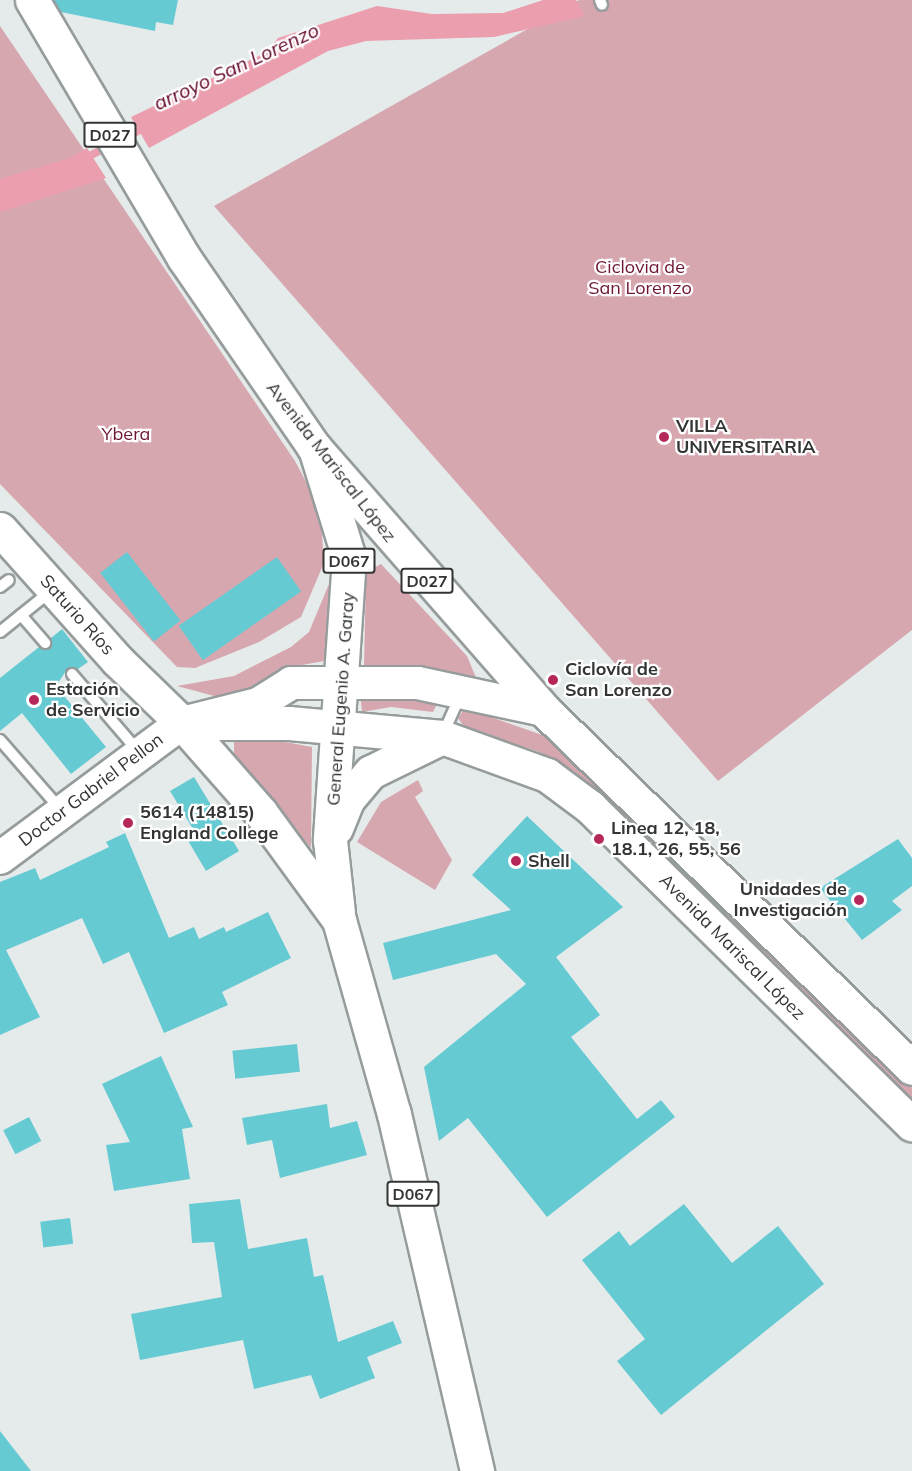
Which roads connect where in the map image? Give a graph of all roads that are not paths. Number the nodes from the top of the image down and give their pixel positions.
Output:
1 (32, 0) edge
2 (314, 447) junction
3 (0, 529) edge
4 (9, 580) dead end
5 (0, 587) edge
6 (54, 589) junction
7 (21, 615) junction
8 (0, 632) edge
9 (45, 643) dead end
10 (72, 674) dead end
11 (343, 680) junction
12 (462, 690) junction
13 (544, 710) junction
14 (182, 723) junction
15 (339, 726) junction
16 (442, 737) junction
17 (0, 740) edge
18 (140, 754) junction
19 (63, 811) junction
20 (330, 840) junction
21 (0, 858) edge
22 (339, 920) junction
23 (912, 1068) edge
24 (912, 1124) edge
25 (477, 1471) edge

1 - 2 main road, Avenida Mariscal López / D027
2 - 11 main road, General Eugenio A. Garay / D067
2 - 13 main road, Avenida Mariscal López / D027
3 - 6 main road, Saturio Ríos
4 - 5 lane
6 - 7 lane
6 - 14 main road, Saturio Ríos
7 - 8 lane
7 - 9 lane
10 - 18 lane
11 - 12 street
11 - 14 street
11 - 15 main road, General Eugenio A. Garay / D067
12 - 13 street
12 - 16 lane
13 - 23 main road, Avenida Mariscal López / D027
14 - 15 main road, Avenida Mariscal López
14 - 18 street, Doctor Gabriel Pellon
14 - 22 main road, D067
15 - 16 main road, Avenida Mariscal López
15 - 20 main road, General Eugenio A. Garay / D067
16 - 20 main road
16 - 24 main road, Avenida Mariscal López
17 - 19 lane
18 - 19 street, Doctor Gabriel Pellon
19 - 21 street, Doctor Gabriel Pellon
20 - 22 main road, General Eugenio A. Garay / D067
22 - 25 main road, D067

